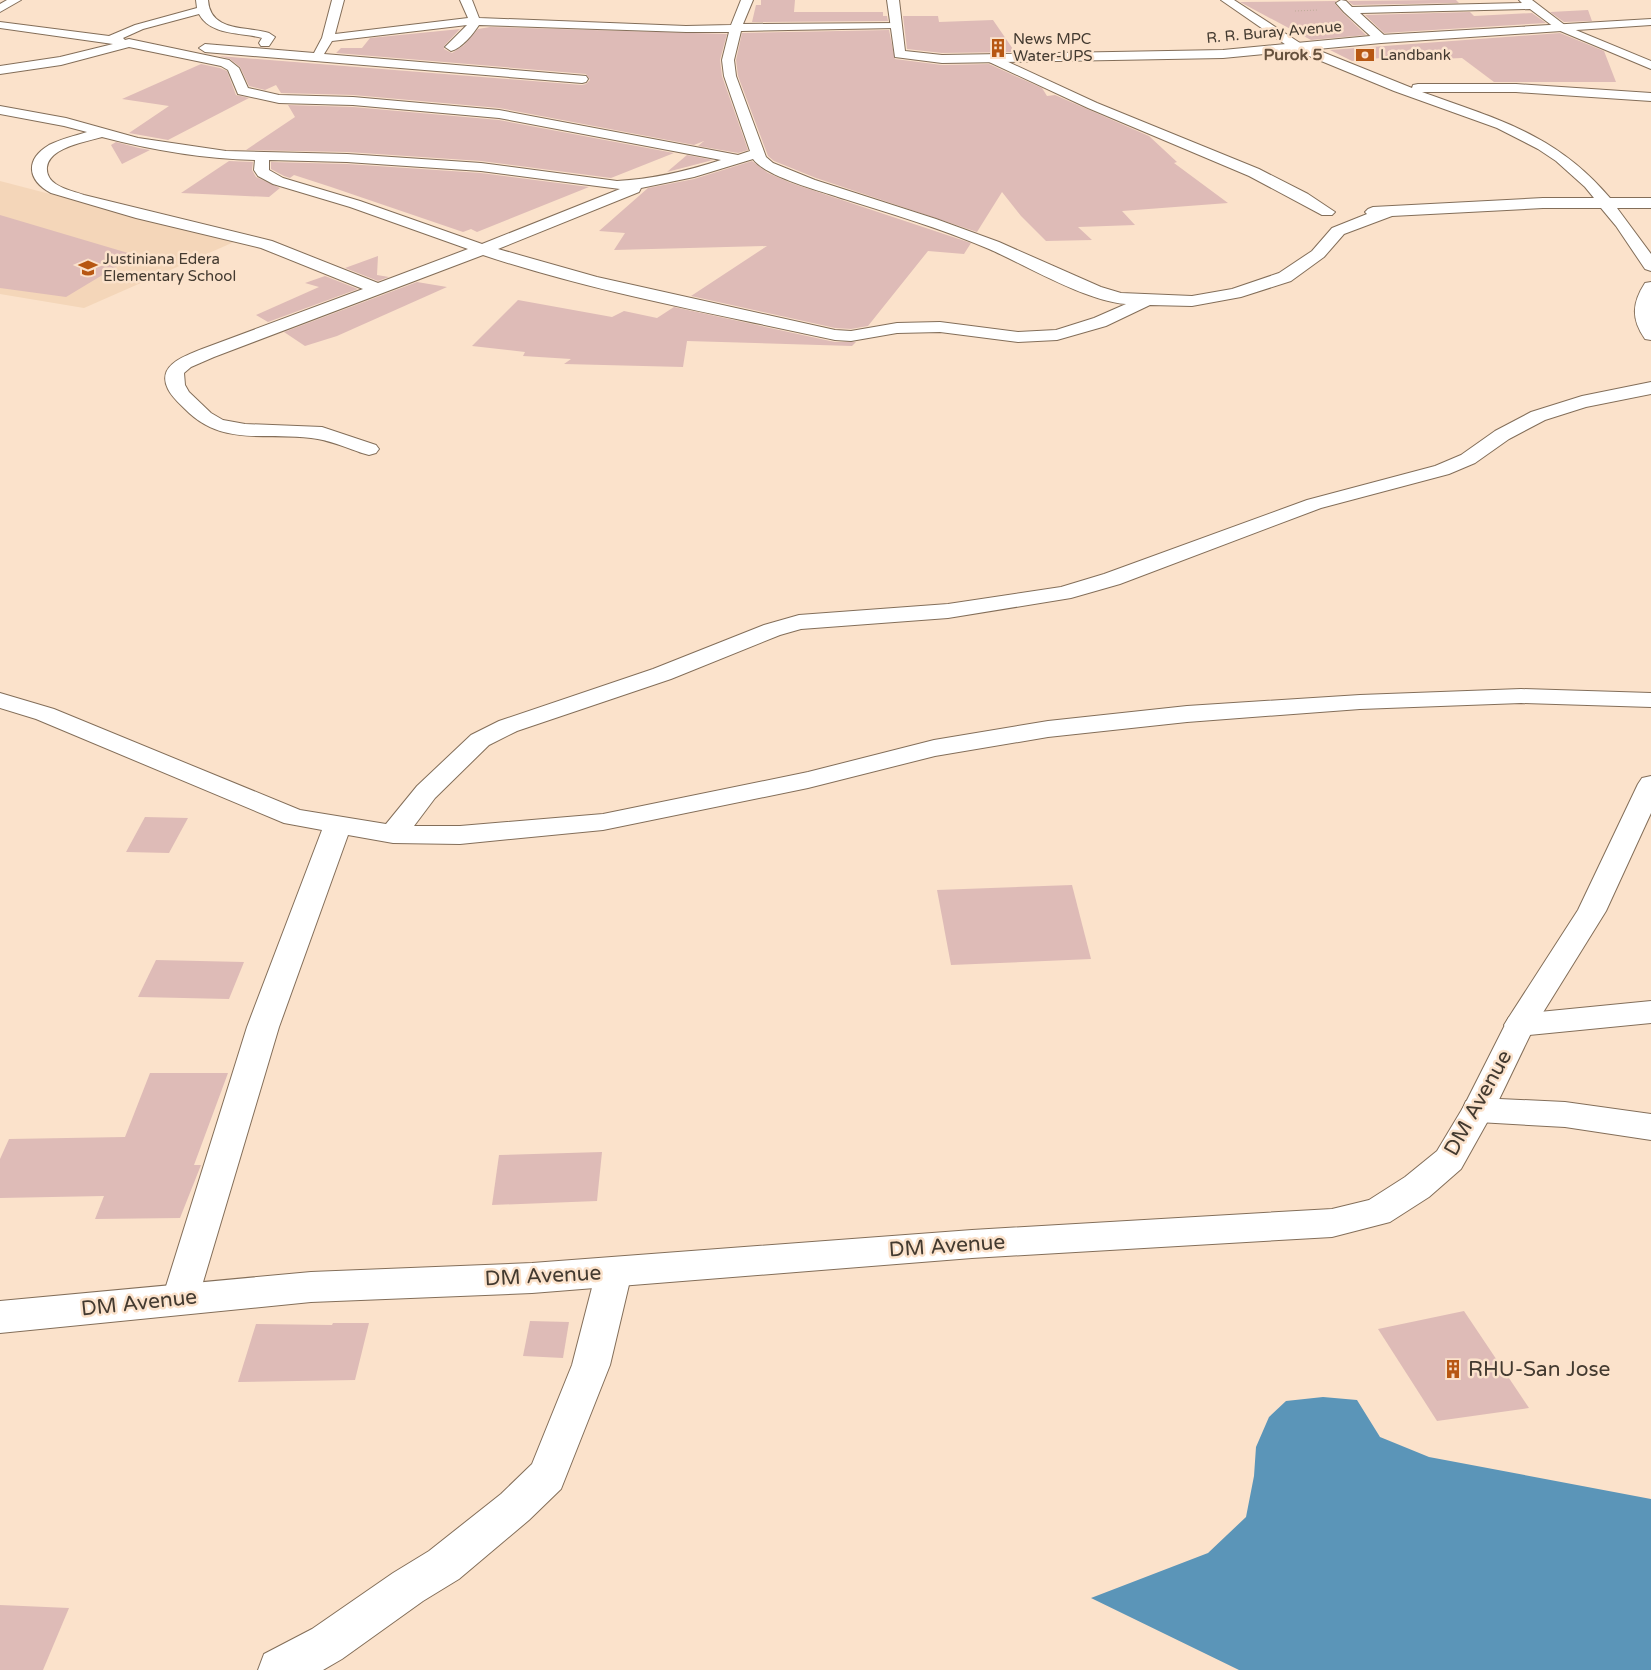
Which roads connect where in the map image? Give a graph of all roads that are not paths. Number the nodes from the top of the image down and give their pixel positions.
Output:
1 (15, 0) edge
2 (338, 0) edge
3 (466, 0) edge
4 (747, 0) edge
5 (893, 0) edge
6 (1227, 0) edge
7 (1338, 0) edge
8 (1528, 3) edge
9 (202, 5) edge
10 (0, 9) edge
11 (1348, 10) junction
12 (475, 21) junction
13 (1651, 22) edge
14 (0, 25) edge
15 (894, 25) junction
16 (736, 27) junction
17 (1562, 28) junction
18 (328, 38) junction
19 (1381, 39) junction
20 (109, 40) junction
21 (129, 43) junction
22 (1296, 46) junction
23 (451, 47) dead end
24 (256, 52) junction
25 (316, 56) junction
26 (991, 58) junction
27 (1651, 65) edge
28 (0, 70) edge
29 (582, 79) dead end
30 (1399, 88) junction
31 (1651, 97) edge
32 (0, 110) edge
33 (103, 132) junction
34 (758, 153) junction
35 (263, 156) junction
36 (738, 159) junction
37 (647, 184) junction
38 (1606, 202) junction
39 (1651, 203) edge
40 (1390, 211) junction
41 (1328, 212) junction
42 (1338, 231) junction
43 (483, 249) junction
44 (1651, 266) edge
45 (1651, 287) edge
46 (378, 289) junction
47 (1147, 300) junction
48 (1651, 334) edge
49 (1651, 388) edge
50 (370, 449) dead end
51 (0, 700) edge
52 (1651, 700) edge
53 (1651, 784) edge
54 (338, 825) junction
55 (393, 834) junction
56 (1651, 1012) edge
57 (1520, 1025) junction
58 (1478, 1110) junction
59 (1651, 1128) edge
60 (614, 1272) junction
61 (180, 1300) junction
62 (0, 1317) edge
63 (280, 1670) edge

1 - 10 street
2 - 18 street
3 - 12 street
4 - 16 street
5 - 15 street
6 - 22 street
7 - 11 street
8 - 11 street
8 - 17 street
9 - 20 street
9 - 24 street
11 - 19 street
12 - 16 street
12 - 18 street
12 - 23 street
13 - 17 street, R. R. Buray Avenue
14 - 20 street
15 - 16 street
15 - 26 street, R. R. Buray Avenue
16 - 34 street
17 - 19 street, R. R. Buray Avenue
17 - 27 street
18 - 25 street
19 - 22 street, R. R. Buray Avenue
20 - 21 street
21 - 24 street
21 - 28 street
21 - 36 street
22 - 26 street, R. R. Buray Avenue
22 - 30 street
24 - 25 street
25 - 29 street
26 - 41 street
30 - 31 street
30 - 38 street
32 - 33 street
33 - 35 street
33 - 46 street
34 - 36 street
34 - 47 street
35 - 37 street
35 - 43 street
36 - 37 street
37 - 43 street
38 - 39 street
38 - 40 street
38 - 44 street
40 - 41 street
40 - 42 street
41 - 42 street
42 - 47 street
43 - 46 street
43 - 47 street
45 - 48 street
46 - 50 street
49 - 55 street
51 - 54 street
52 - 55 street
53 - 57 street, DM Avenue
54 - 55 street
54 - 61 street
56 - 57 street
57 - 58 street, DM Avenue
58 - 59 street
58 - 60 street, DM Avenue
60 - 61 street, DM Avenue
60 - 63 street
61 - 62 street, DM Avenue

